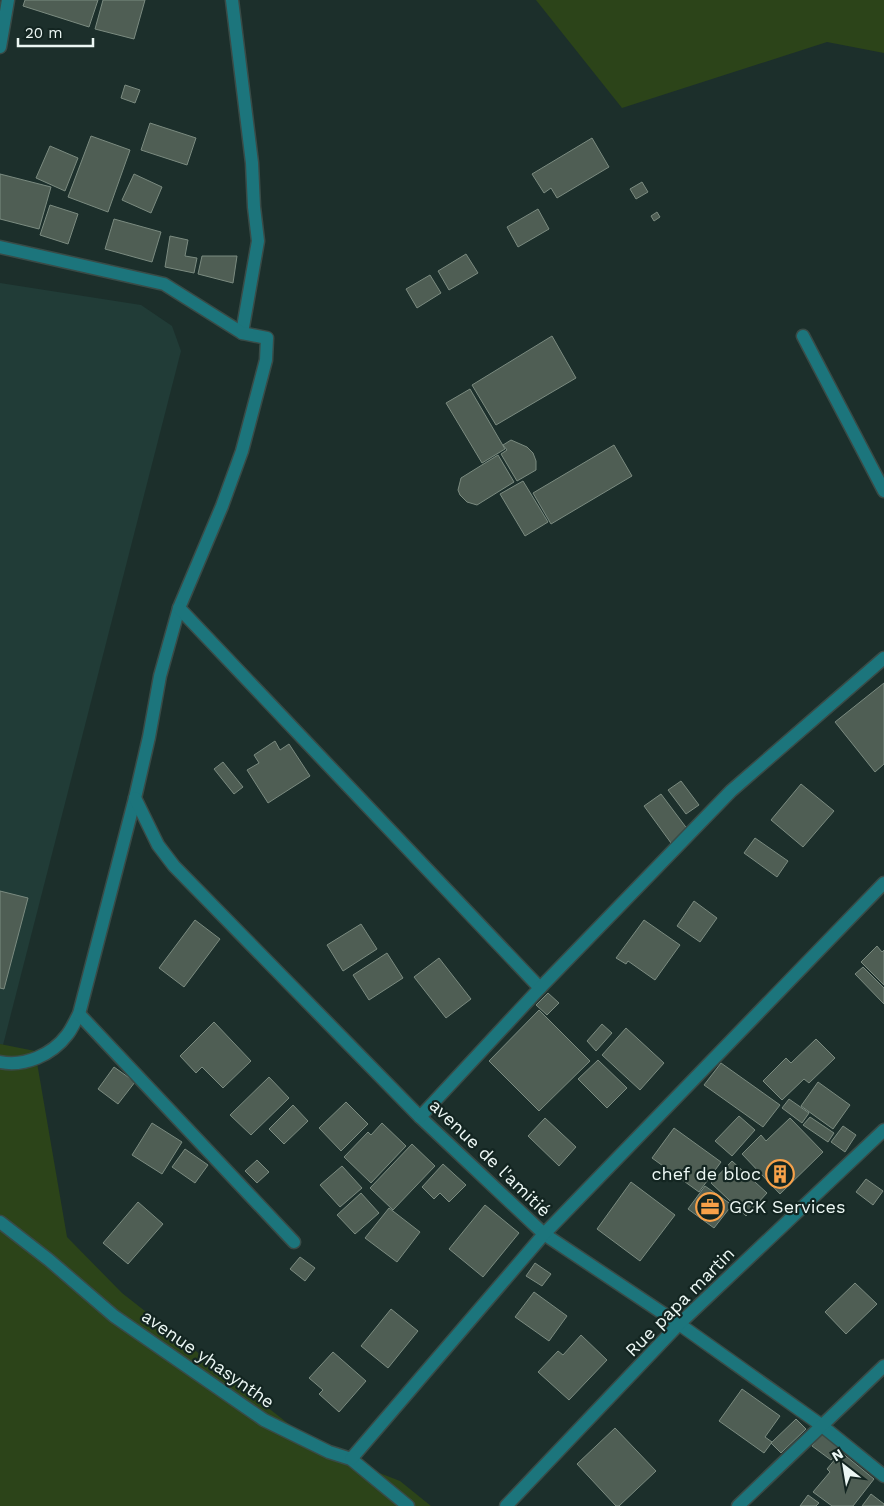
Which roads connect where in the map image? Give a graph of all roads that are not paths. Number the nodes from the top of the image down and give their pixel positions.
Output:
1 (8, 0) edge
2 (232, 0) edge
3 (0, 47) edge
4 (0, 247) edge
5 (242, 333) junction
6 (803, 336) dead end
7 (884, 491) edge
8 (179, 608) junction
9 (884, 658) edge
10 (135, 798) junction
11 (884, 883) edge
12 (540, 988) junction
13 (79, 1014) junction
14 (0, 1062) edge
15 (420, 1117) junction
16 (884, 1130) edge
17 (0, 1222) edge
18 (544, 1234) junction
19 (294, 1242) dead end
20 (679, 1324) junction
21 (884, 1366) edge
22 (821, 1425) junction
23 (351, 1459) junction
24 (884, 1476) edge
25 (408, 1506) edge
26 (506, 1506) edge
27 (738, 1506) edge

1 - 3 street
2 - 5 street
4 - 5 street
5 - 8 street
6 - 7 street
8 - 10 street
8 - 12 street
9 - 12 street
10 - 13 street
10 - 15 street, avenue de l'amitié
11 - 18 street
12 - 15 street
13 - 14 street
13 - 19 street
15 - 18 street, avenue de l'amitié
16 - 20 street, Rue papa martin
17 - 23 street, avenue yhasynthe
18 - 20 street, avenue de l'amitié
18 - 23 street
20 - 22 street, avenue de l'amitié
20 - 26 street, Rue papa martin
21 - 22 street
22 - 24 street, avenue de l'amitié
22 - 27 street
23 - 25 street, avenue yhasynthe

